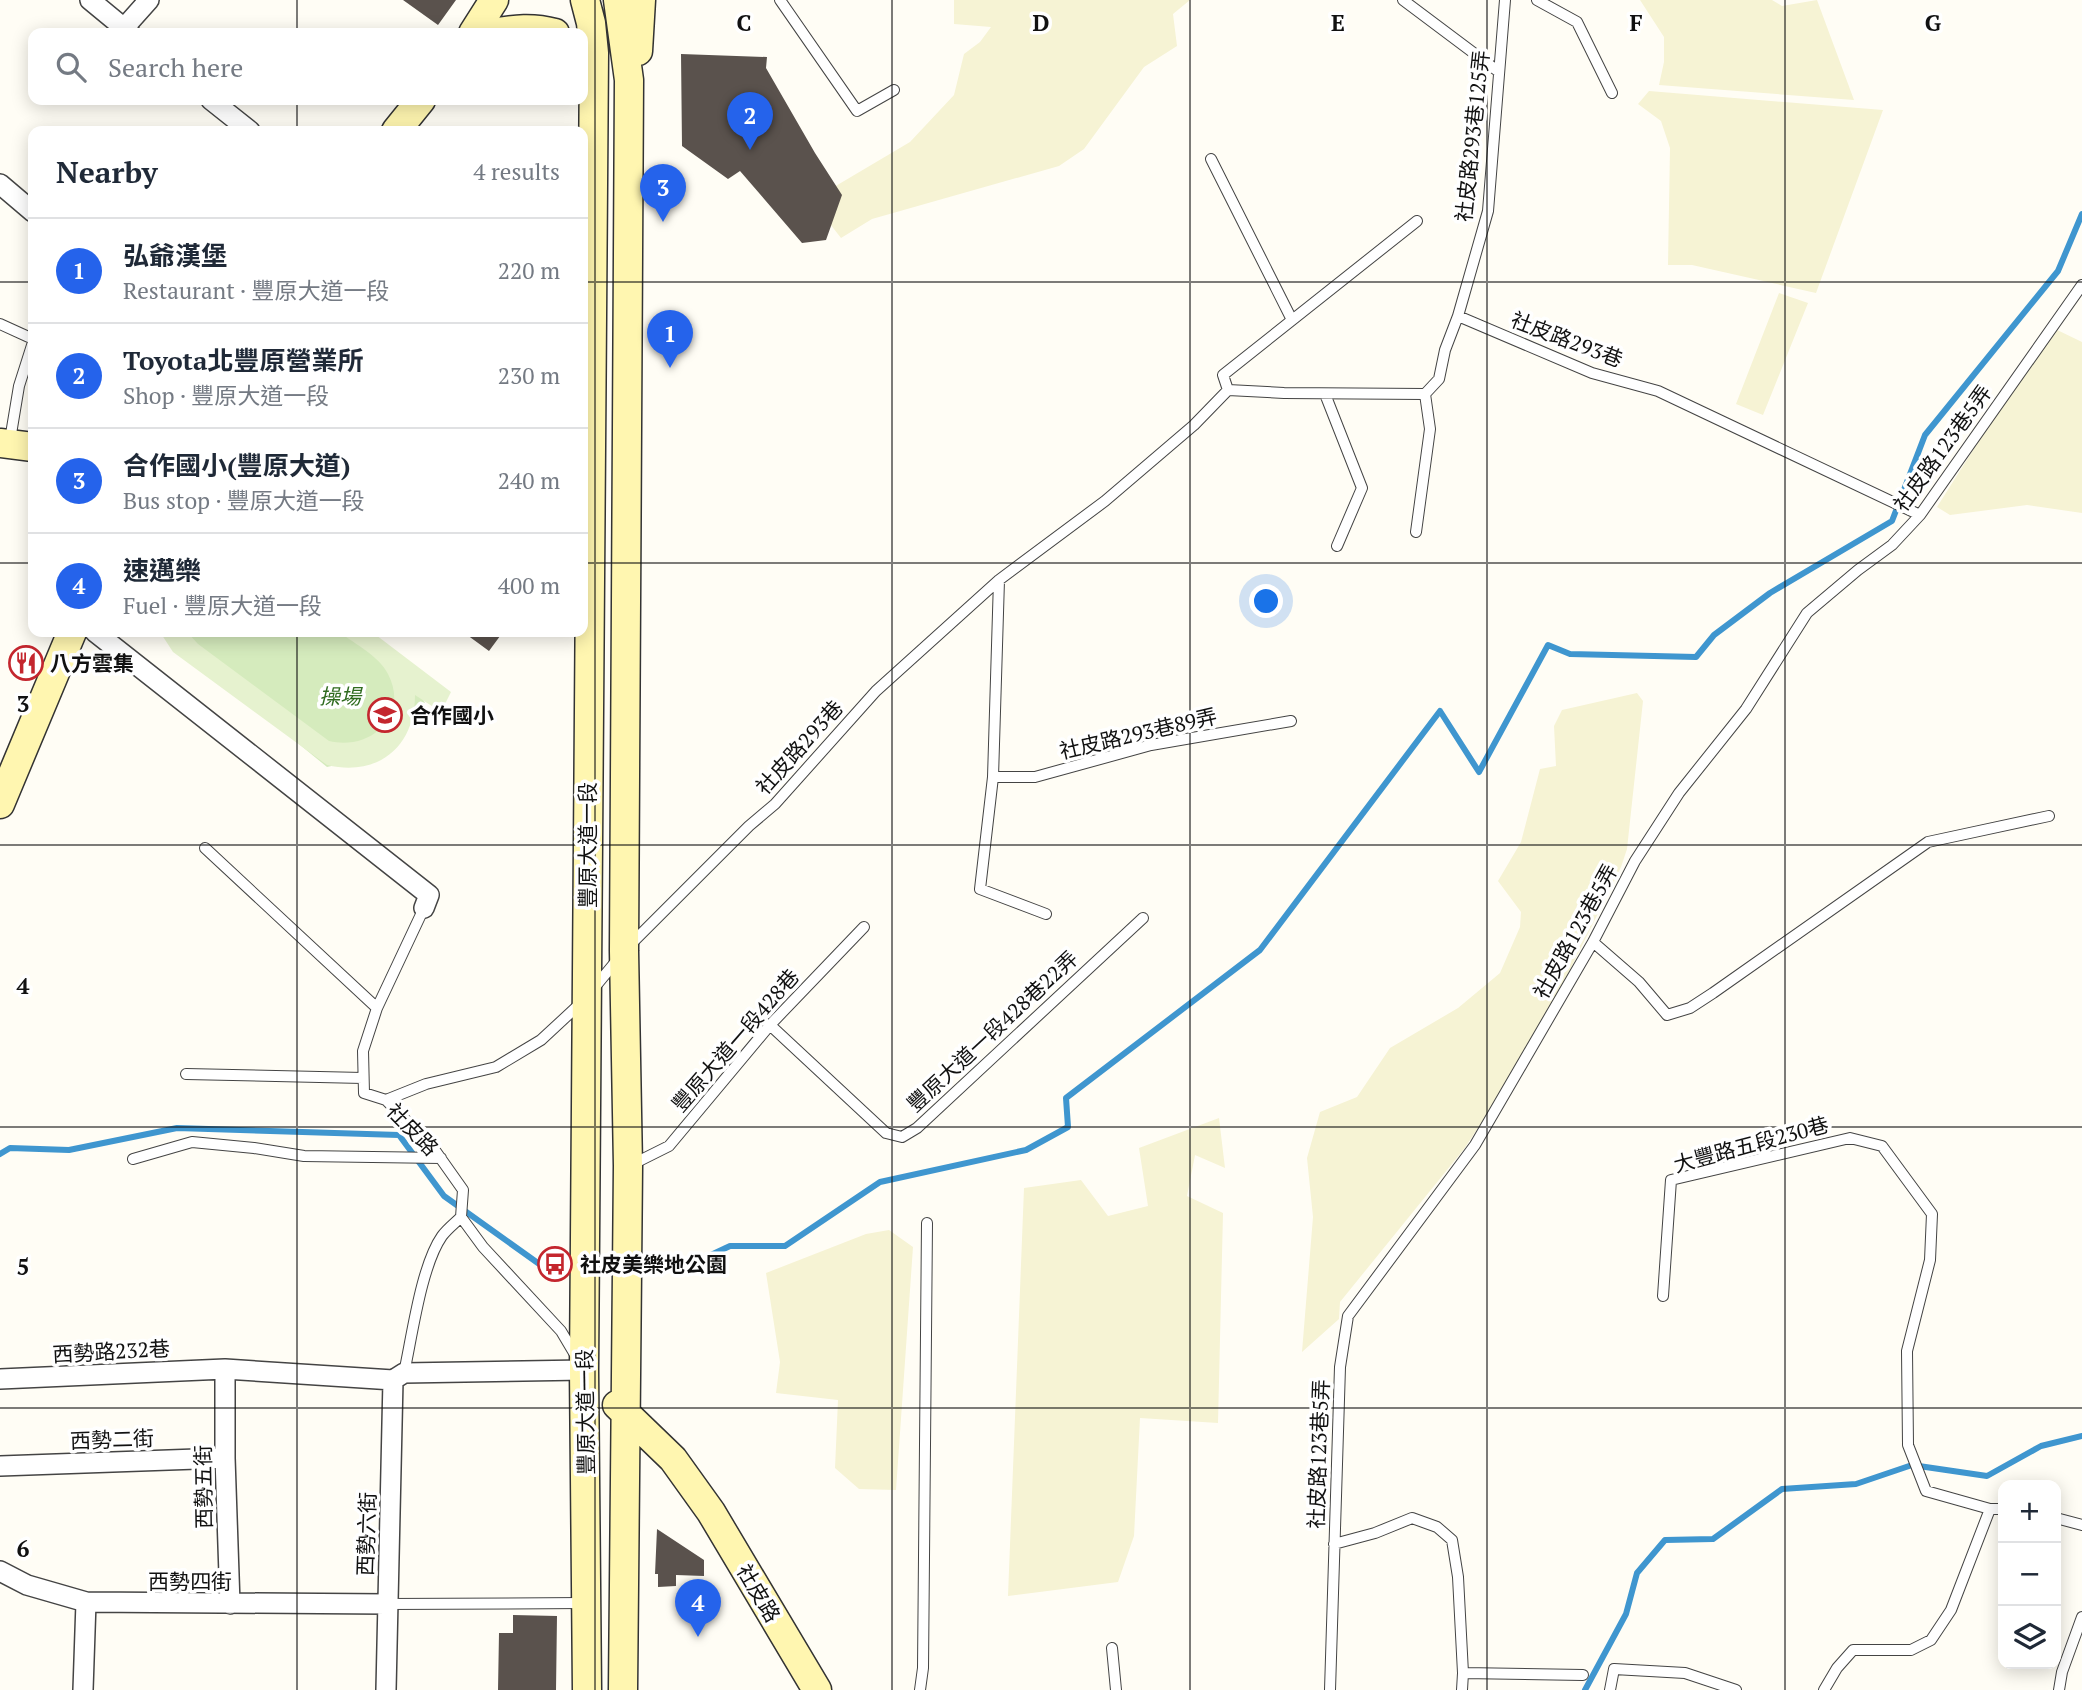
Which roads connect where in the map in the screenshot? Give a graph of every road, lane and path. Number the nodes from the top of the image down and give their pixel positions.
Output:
1 (90, 0) edge
2 (149, 0) edge
3 (494, 0) edge
4 (585, 0) edge
5 (618, 0) edge
6 (641, 0) edge
7 (779, 0) edge
8 (1402, 0) edge
9 (1505, 0) edge
10 (1537, 0) edge
11 (123, 28) edge
12 (129, 28) edge
13 (476, 28) edge
14 (588, 50) edge
15 (1499, 72) junction
16 (629, 80) junction
17 (894, 90) dead end
18 (1612, 93) dead end
19 (217, 105) edge
20 (417, 105) edge
21 (588, 105) edge
22 (244, 126) edge
23 (400, 126) edge
24 (588, 126) edge
25 (1211, 159) dead end
26 (0, 184) edge
27 (28, 208) edge
28 (1417, 221) dead end
29 (2082, 285) edge
30 (1458, 316) junction
31 (1292, 320) junction
32 (0, 324) edge
33 (28, 338) edge
34 (28, 357) edge
35 (1228, 390) junction
36 (1325, 394) junction
37 (1425, 394) junction
38 (14, 444) edge
39 (1920, 515) junction
40 (1416, 532) dead end
41 (1337, 546) dead end
42 (999, 580) junction
43 (70, 637) edge
44 (101, 637) edge
45 (587, 637) edge
46 (1291, 721) dead end
47 (993, 777) junction
48 (0, 804) edge
49 (2049, 816) dead end
50 (205, 848) dead end
51 (424, 908) joint
52 (1046, 914) dead end
53 (1143, 918) dead end
54 (864, 927) dead end
55 (1593, 942) junction
56 (624, 951) junction
57 (586, 998) junction
58 (377, 1009) junction
59 (770, 1025) junction
60 (186, 1074) dead end
61 (363, 1078) junction
62 (386, 1100) junction
63 (441, 1158) junction
64 (133, 1159) dead end
65 (628, 1166) junction
66 (461, 1217) junction
67 (928, 1223) dead end
68 (1663, 1296) dead end
69 (225, 1369) junction
70 (584, 1370) junction
71 (399, 1377) junction
72 (0, 1379) edge
73 (625, 1413) junction
74 (225, 1458) junction
75 (0, 1465) edge
76 (1990, 1509) junction
77 (1998, 1509) edge
78 (2061, 1519) edge
79 (2082, 1525) edge
80 (1334, 1544) junction
81 (0, 1571) edge
82 (86, 1602) junction
83 (588, 1603) junction
84 (230, 1604) junction
85 (387, 1604) junction
86 (2082, 1617) edge
87 (1112, 1648) dead end
88 (1463, 1673) junction
89 (1583, 1675) dead end
90 (83, 1690) edge
91 (386, 1690) edge
92 (587, 1690) edge
93 (623, 1690) edge
94 (817, 1690) edge
95 (920, 1690) edge
96 (1116, 1690) edge
97 (1330, 1690) edge
98 (1462, 1690) edge
99 (1610, 1690) edge
100 (1736, 1690) edge
101 (1824, 1690) edge
102 (2059, 1690) edge

1 - 11 street
2 - 12 street
3 - 13 street
4 - 14 street, 豐原大道一段
5 - 16 street, 豐原大道一段
6 - 16 street
7 - 17 lane
8 - 15 lane
9 - 15 lane, 社皮路293巷125弄
10 - 18 lane
15 - 30 lane, 社皮路293巷125弄
16 - 56 street, 豐原大道一段
19 - 22 street
20 - 23 street
21 - 24 street, 豐原大道一段
25 - 31 lane
26 - 27 street
28 - 31 lane, 社皮路293巷
29 - 39 lane, 社皮路123巷5弄
30 - 37 lane
30 - 39 lane, 社皮路293巷
31 - 35 lane, 社皮路293巷
32 - 33 lane
34 - 38 lane
35 - 36 lane
35 - 42 lane, 社皮路293巷
36 - 37 lane
36 - 41 lane
37 - 40 lane
39 - 55 lane, 社皮路123巷5弄
42 - 47 lane
42 - 56 lane, 社皮路293巷
43 - 48 street
44 - 51 street
45 - 57 street, 豐原大道一段
46 - 47 lane, 社皮路293巷89弄
47 - 52 lane
49 - 55 lane
50 - 58 lane
51 - 58 lane
53 - 59 lane, 豐原大道一段428巷22弄
54 - 59 lane, 豐原大道一段428巷
55 - 80 lane, 社皮路123巷5弄
56 - 57 lane, 社皮路293巷
56 - 65 street, 豐原大道一段
57 - 62 lane, 社皮路293巷
57 - 70 street, 豐原大道一段
58 - 61 lane
59 - 65 lane, 豐原大道一段428巷
60 - 61 lane
61 - 62 lane, 社皮路
62 - 63 lane, 社皮路
63 - 64 lane
63 - 66 lane, 社皮路
65 - 73 street, 豐原大道一段
66 - 70 lane, 社皮路
66 - 71 lane
67 - 95 lane
68 - 76 lane, 大豐路五段230巷
69 - 71 street, 西勢路232巷
69 - 72 street, 西勢路232巷
69 - 74 street, 西勢五街
70 - 71 street, 西勢路232巷
70 - 73 street, 社皮路
70 - 83 street, 豐原大道一段
71 - 85 street, 西勢六街
73 - 93 street, 豐原大道一段
73 - 94 street, 社皮路
74 - 75 street, 西勢二街
74 - 84 street, 西勢五街
76 - 77 lane, 大豐路五段230巷
76 - 101 lane
78 - 79 lane
80 - 88 lane
80 - 97 lane, 社皮路123巷5弄
81 - 82 street, 西勢四街
82 - 84 street, 西勢四街
82 - 90 street
83 - 85 lane
83 - 92 street, 豐原大道一段
84 - 85 street, 西勢四街
85 - 91 street, 西勢六街
86 - 102 lane
87 - 96 lane
88 - 89 lane
88 - 98 lane
99 - 100 lane

